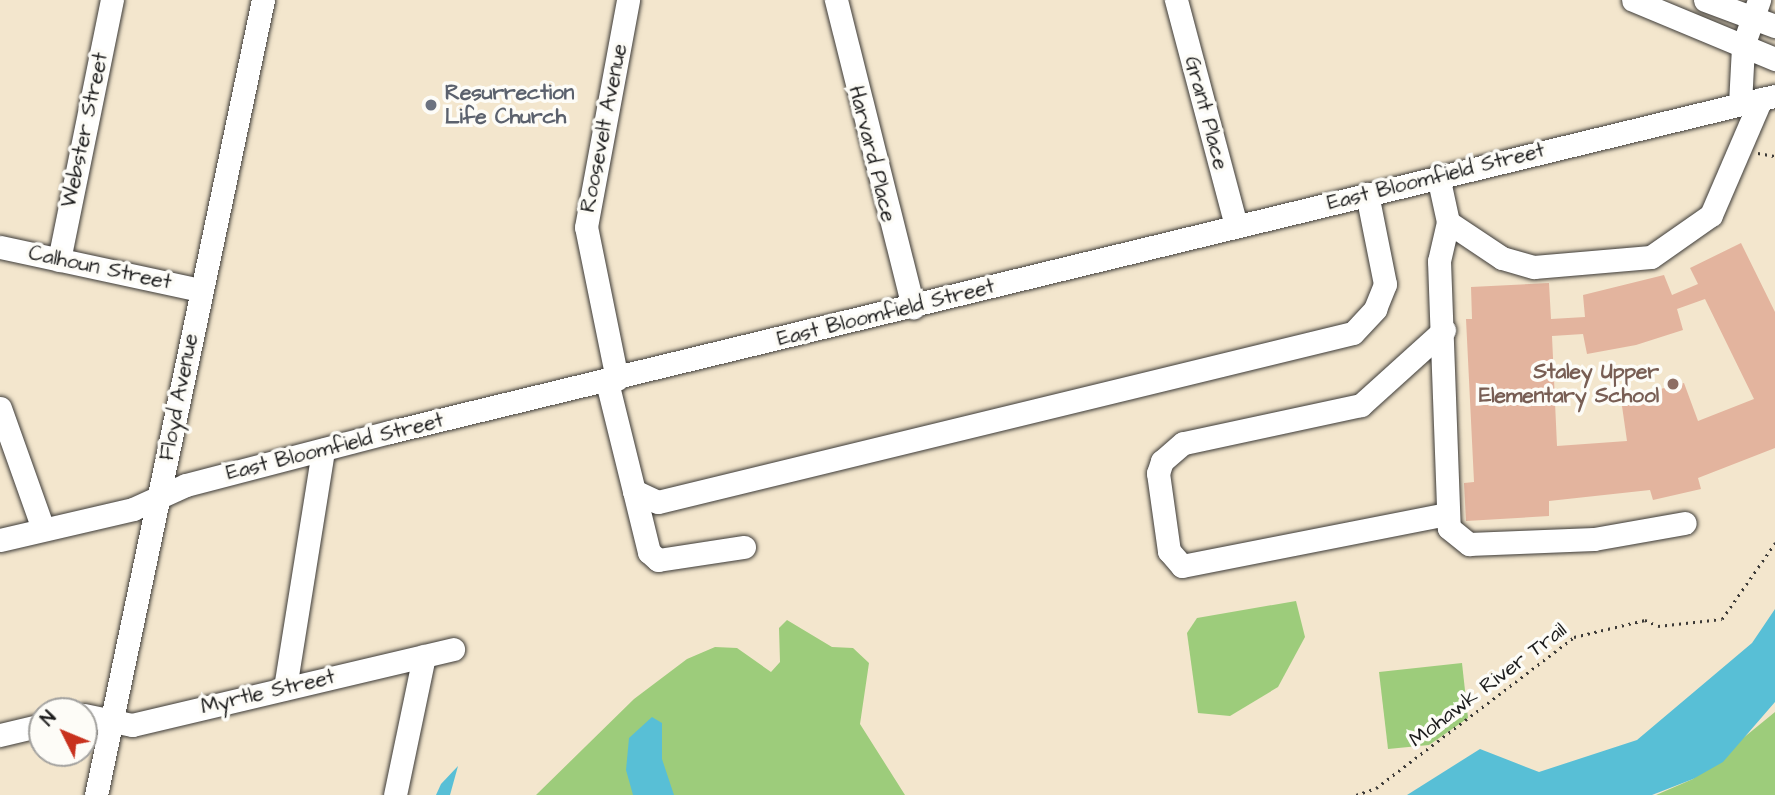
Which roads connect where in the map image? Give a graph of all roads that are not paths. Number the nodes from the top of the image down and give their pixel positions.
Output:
1 (112, 0) edge
2 (263, 0) edge
3 (628, 0) edge
4 (836, 0) edge
5 (1176, 0) edge
6 (1633, 0) edge
7 (1705, 0) edge
8 (1755, 9) edge
9 (1775, 26) edge
10 (1743, 46) junction
11 (1775, 58) edge
12 (1759, 100) edge
13 (1438, 176) junction
14 (1367, 194) junction
15 (1448, 222) junction
16 (1236, 226) junction
17 (0, 247) edge
18 (59, 260) junction
19 (200, 290) junction
20 (913, 307) junction
21 (1444, 330) junction
22 (612, 381) junction
23 (0, 408) edge
24 (323, 450) junction
25 (634, 491) junction
26 (159, 495) junction
27 (1448, 514) junction
28 (1685, 523) dead end
29 (43, 529) junction
30 (0, 540) edge
31 (744, 547) dead end
32 (453, 649) dead end
33 (424, 656) junction
34 (285, 688) junction
35 (98, 716) edge
36 (112, 718) junction
37 (28, 728) edge
38 (0, 735) edge
39 (96, 795) edge
40 (395, 795) edge

1 - 18 street, Webster Street
2 - 19 street, Floyd Avenue
3 - 22 street, Roosevelt Avenue
4 - 20 street, Harvard Place
5 - 16 street, Grant Place
6 - 10 street
7 - 8 street
8 - 9 street
8 - 10 street
10 - 11 street
10 - 12 street
12 - 13 street, East Bloomfield Street
12 - 15 street
13 - 14 street, East Bloomfield Street
13 - 15 street
14 - 16 street, East Bloomfield Street
14 - 25 street
15 - 21 street
16 - 20 street, East Bloomfield Street
17 - 18 street, Calhoun Street
18 - 19 street, Calhoun Street
19 - 26 street, Floyd Avenue
20 - 22 street, East Bloomfield Street
21 - 27 street
21 - 27 street
22 - 24 street, East Bloomfield Street
22 - 25 street, Roosevelt Avenue
23 - 29 street
24 - 26 street, East Bloomfield Street
24 - 34 street
25 - 31 street, Roosevelt Avenue
26 - 29 street, East Bloomfield Street
26 - 36 street, Floyd Avenue
27 - 28 street
29 - 30 street, East Bloomfield Street
32 - 33 street, Myrtle Street
33 - 34 street, Myrtle Street
33 - 40 street
34 - 36 street, Myrtle Street
35 - 36 street, Myrtle Street
36 - 39 street, Floyd Avenue
37 - 38 street

